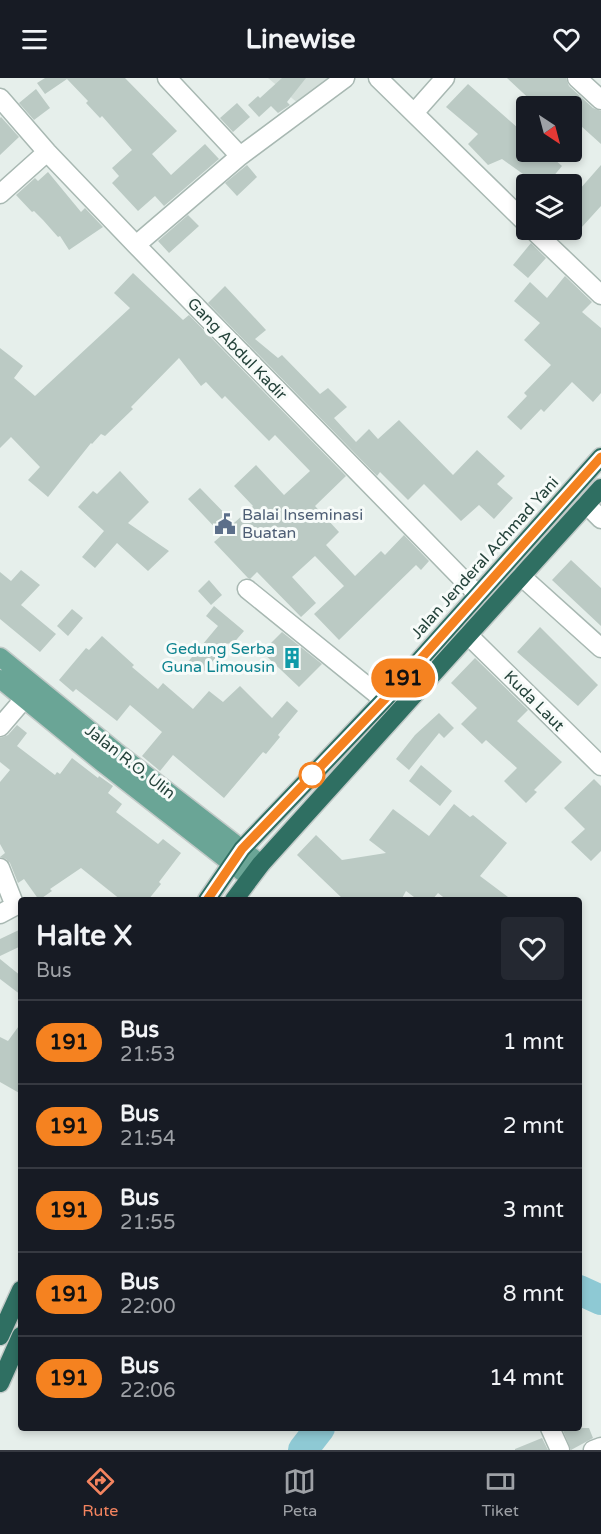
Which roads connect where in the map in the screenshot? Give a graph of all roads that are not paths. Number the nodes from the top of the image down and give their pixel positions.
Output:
1 (167, 78) edge
2 (345, 78) edge
3 (378, 78) edge
4 (445, 78) edge
5 (577, 78) edge
6 (0, 98) edge
7 (601, 100) edge
8 (414, 113) junction
9 (47, 152) junction
10 (240, 156) junction
11 (0, 194) edge
12 (516, 213) edge
13 (543, 240) edge
14 (136, 245) junction
15 (601, 295) edge
16 (601, 457) edge
17 (601, 488) edge
18 (586, 504) junction
19 (601, 519) edge
20 (521, 576) junction
21 (247, 590) dead end
22 (478, 595) junction
23 (468, 635) junction
24 (601, 648) edge
25 (0, 657) edge
26 (0, 679) edge
27 (24, 699) junction
28 (384, 700) junction
29 (0, 727) edge
30 (109, 758) junction
31 (601, 766) edge
32 (237, 856) junction
33 (0, 868) edge
34 (256, 871) junction
35 (209, 897) edge
36 (236, 897) edge
37 (7, 910) edge
38 (18, 1294) edge
39 (5, 1310) edge
40 (0, 1336) edge
41 (18, 1343) edge
42 (0, 1383) edge
43 (551, 1431) edge
44 (601, 1447) edge
45 (560, 1450) edge
46 (593, 1450) edge

1 - 10 street
2 - 10 street
3 - 8 street
4 - 8 street
5 - 7 street
6 - 9 street, Gang Abdul Kadir
8 - 12 street
9 - 11 street
9 - 14 street, Gang Abdul Kadir
10 - 14 street
13 - 15 street
14 - 22 street, Gang Abdul Kadir
16 - 22 highway, Jalan Jenderal Achmad Yani
17 - 18 highway
18 - 19 street
18 - 20 highway
20 - 23 highway
20 - 24 street
21 - 28 street
22 - 28 highway, Jalan Jenderal Achmad Yani
23 - 31 street, Kuda Laut
23 - 34 highway
25 - 30 main road, Jalan R.O. Ulin
26 - 27 main road, Jalan R.O. Ulin
27 - 29 street
27 - 30 main road, Jalan R.O. Ulin
28 - 32 highway, Jalan Jenderal Achmad Yani
30 - 32 main road, Jalan R.O. Ulin
32 - 34 main road, Jalan R.O. Ulin
32 - 35 highway, Jalan Jenderal Achmad Yani
33 - 37 street
34 - 36 highway
38 - 39 highway
39 - 40 highway
41 - 42 highway
43 - 45 street
44 - 46 street

